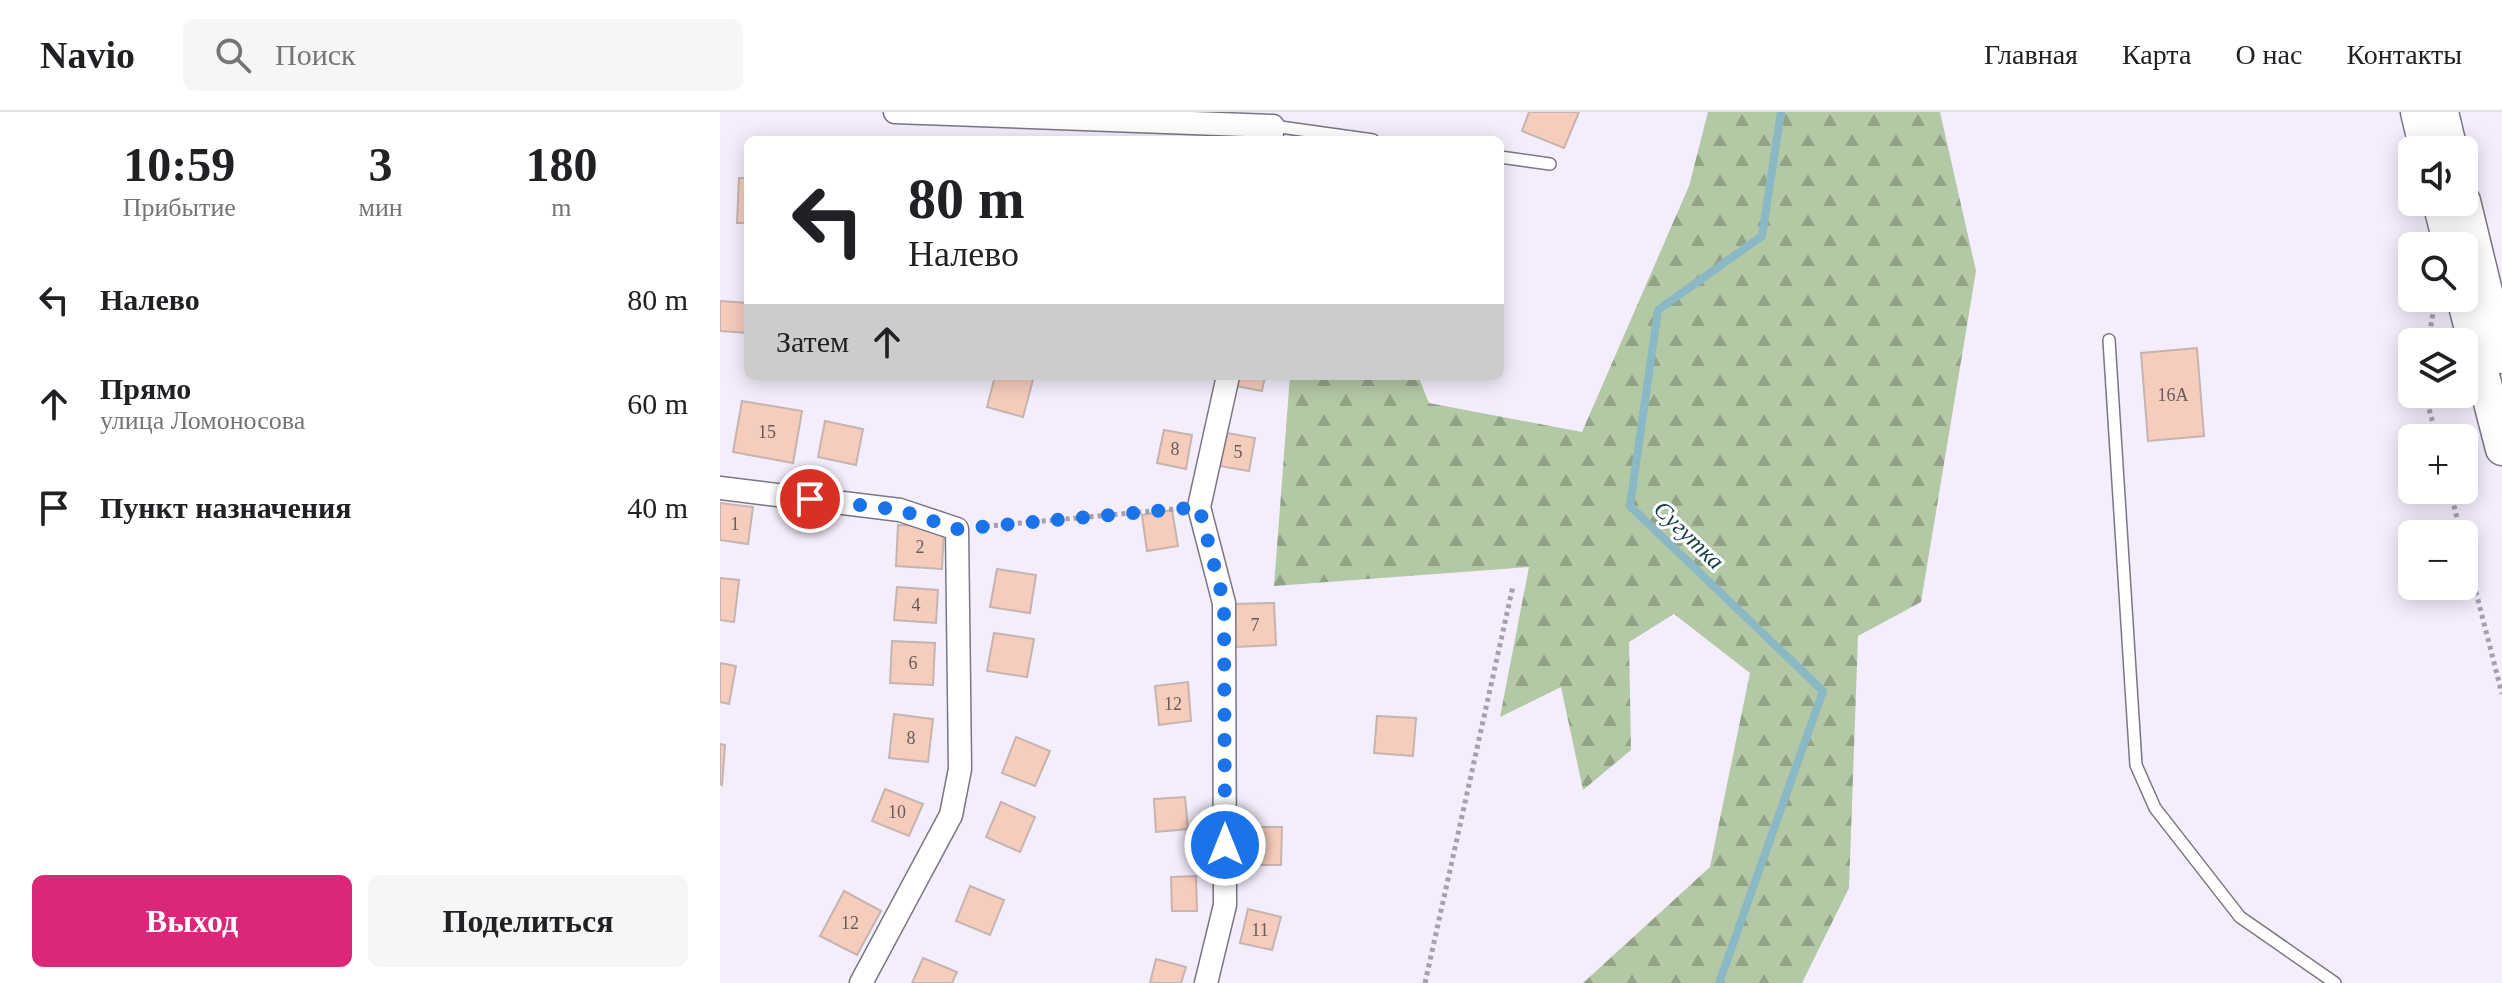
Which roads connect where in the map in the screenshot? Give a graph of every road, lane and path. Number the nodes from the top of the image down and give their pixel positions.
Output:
1 (895, 112) edge
2 (2417, 112) edge
3 (2442, 112) edge
4 (1272, 133) edge
5 (1315, 136) edge
6 (2415, 136) edge
7 (2448, 136) edge
8 (1504, 158) edge
9 (1550, 164) dead end
10 (2468, 216) edge
11 (2467, 312) edge
12 (2109, 340) dead end
13 (2502, 357) edge
14 (1227, 380) edge
15 (2502, 449) edge
16 (720, 488) edge
17 (1199, 507) junction
18 (957, 529) junction
19 (1513, 586) dead end
20 (2478, 600) edge
21 (2502, 694) edge
22 (861, 983) edge
23 (1206, 983) edge
24 (1425, 983) edge
25 (2335, 983) edge

1 - 4 street
2 - 6 main road
3 - 7 main road
4 - 5 lane
8 - 9 lane
10 - 13 main road
11 - 15 main road
12 - 25 lane
14 - 17 street
16 - 18 street
17 - 18 path
17 - 23 street
18 - 22 street
19 - 24 path
20 - 21 path

